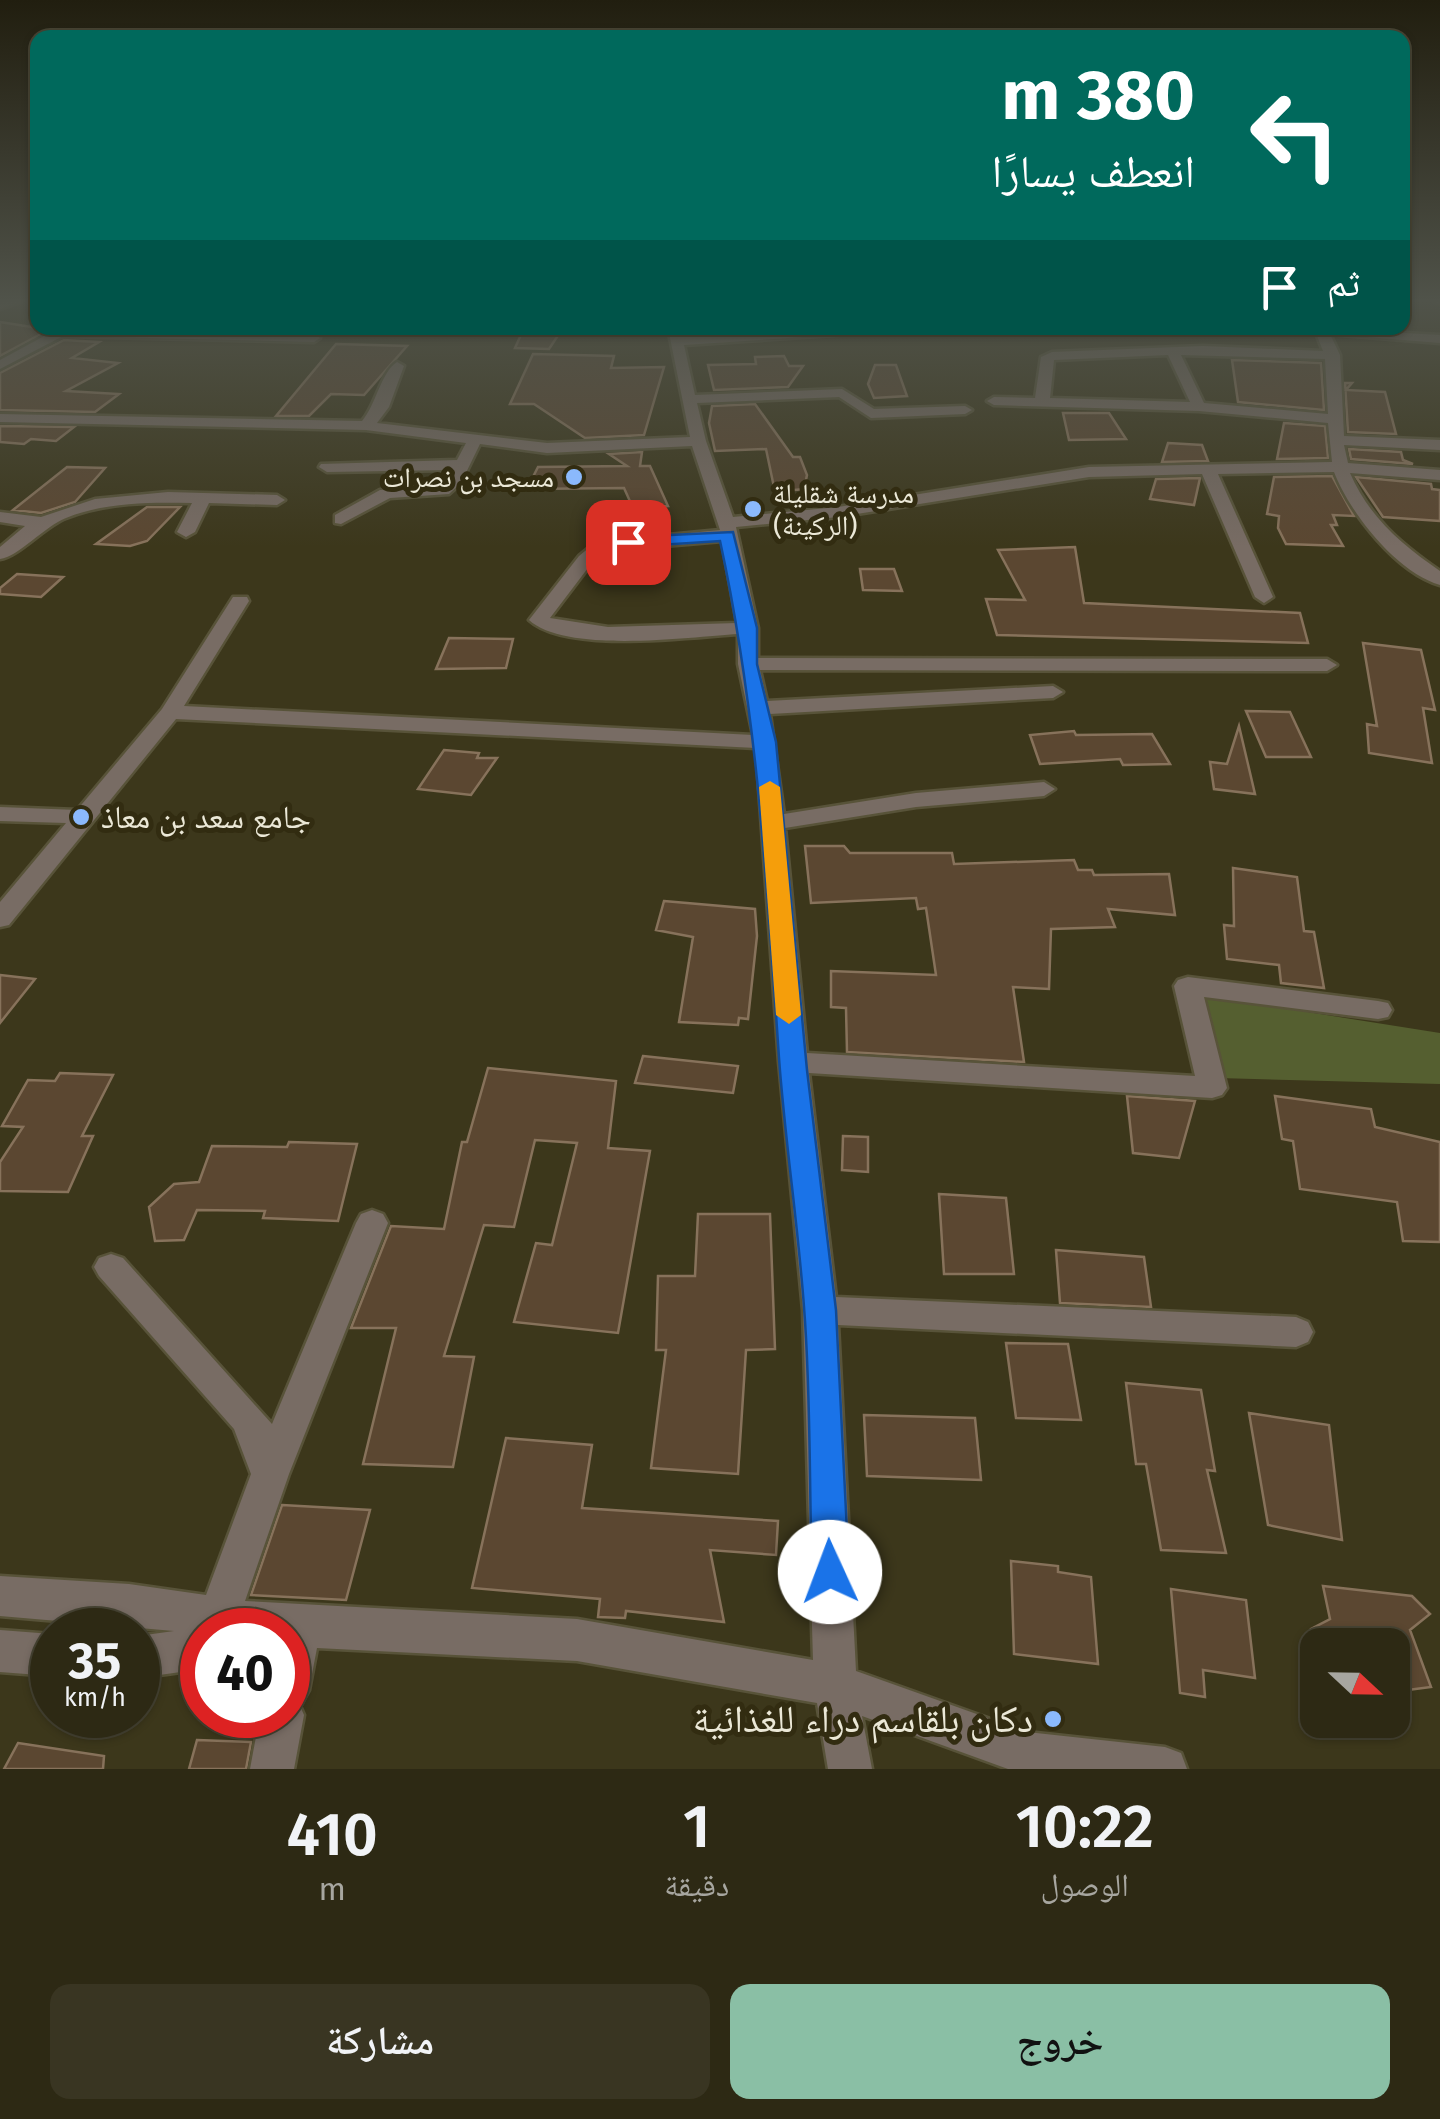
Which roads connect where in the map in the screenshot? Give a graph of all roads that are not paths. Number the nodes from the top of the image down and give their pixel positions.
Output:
1 (391, 382) edge
2 (687, 382) edge
3 (1045, 382) edge
4 (1187, 382) edge
5 (1334, 382) edge
6 (691, 399) junction
7 (994, 401) dead end
8 (1042, 402) junction
9 (1199, 407) junction
10 (966, 410) dead end
11 (0, 418) edge
12 (1335, 418) junction
13 (366, 426) junction
14 (474, 440) junction
15 (1335, 440) junction
16 (698, 441) junction
17 (1440, 445) edge
18 (463, 464) junction
19 (327, 467) dead end
20 (1207, 467) junction
21 (1339, 467) junction
22 (1440, 475) edge
23 (202, 500) junction
24 (276, 500) dead end
25 (0, 518) edge
26 (341, 519) dead end
27 (44, 523) junction
28 (727, 530) junction
29 (186, 532) dead end
30 (2, 554) edge
31 (1440, 580) edge
32 (1264, 597) dead end
33 (240, 601) dead end
34 (748, 628) junction
35 (748, 664) junction
36 (1328, 666) dead end
37 (1052, 692) dead end
38 (758, 708) junction
39 (170, 712) junction
40 (766, 742) junction
41 (1044, 789) dead end
42 (0, 814) edge
43 (80, 817) junction
44 (772, 824) junction
45 (0, 920) edge
46 (1378, 1010) dead end
47 (793, 1062) junction
48 (372, 1224) dead end
49 (111, 1266) dead end
50 (820, 1310) junction
51 (1296, 1332) dead end
52 (270, 1474) junction
53 (0, 1596) edge
54 (220, 1608) edge
55 (180, 1626) edge
56 (310, 1629) edge
57 (0, 1651) edge
58 (30, 1653) edge
59 (835, 1684) junction
60 (278, 1738) edge
61 (272, 1769) edge
62 (850, 1769) edge
63 (1165, 1769) edge

1 - 13 street
2 - 6 street
3 - 8 street
4 - 9 street
5 - 12 street
6 - 10 street
6 - 16 street
7 - 8 street
8 - 9 street
9 - 12 street
11 - 13 street
12 - 15 street
13 - 14 street
14 - 16 street
14 - 18 street
15 - 17 street
15 - 21 street
16 - 28 street
18 - 19 street
18 - 26 street
20 - 21 street
20 - 28 street
20 - 32 street
21 - 22 street
21 - 31 street
23 - 24 street
23 - 27 street
23 - 29 street
25 - 27 street
27 - 30 street
28 - 34 street
28 - 34 street
33 - 39 street
34 - 35 street
35 - 36 street
35 - 38 street
37 - 38 street
38 - 40 street
39 - 40 street
39 - 43 street
40 - 44 street
41 - 44 street
42 - 43 street
43 - 45 street
44 - 47 street
46 - 47 street
47 - 50 street
48 - 52 street
49 - 52 street
50 - 51 street
50 - 59 street
52 - 54 street
53 - 55 street
56 - 59 street
57 - 58 street
59 - 62 street
59 - 63 street
60 - 61 street

